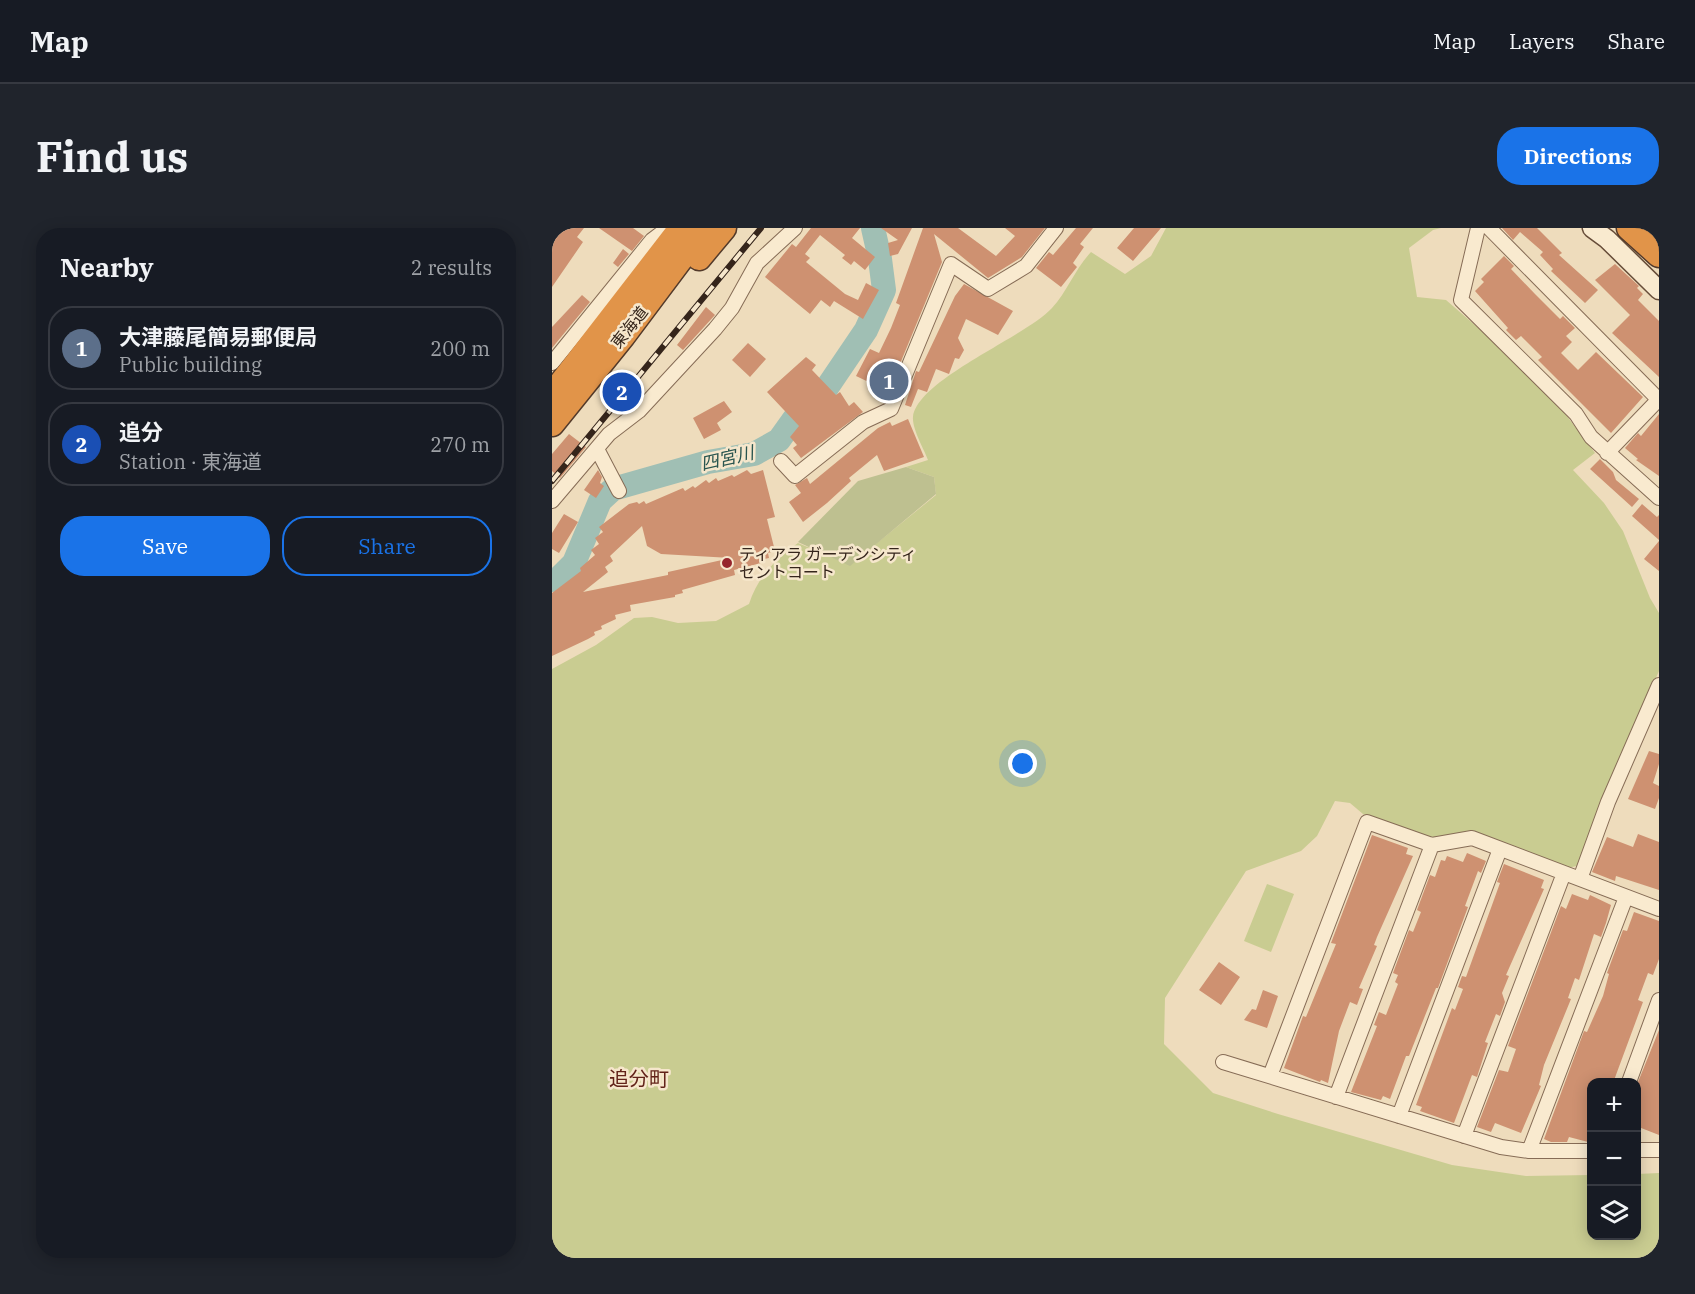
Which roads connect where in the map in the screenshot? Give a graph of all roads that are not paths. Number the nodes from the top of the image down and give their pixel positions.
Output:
1 (668, 228) edge
2 (681, 228) edge
3 (704, 228) edge
4 (724, 228) edge
5 (795, 228) edge
6 (1056, 228) edge
7 (1478, 228) edge
8 (1489, 228) edge
9 (1592, 228) edge
10 (1629, 228) edge
11 (1659, 255) edge
12 (1659, 290) edge
13 (623, 336) junction
14 (552, 363) edge
15 (552, 395) edge
16 (1659, 400) edge
17 (552, 424) edge
18 (597, 449) junction
19 (1607, 453) junction
20 (781, 461) dead end
21 (617, 487) dead end
22 (1659, 498) edge
23 (552, 501) edge
24 (1659, 685) edge
25 (1432, 845) junction
26 (1500, 849) junction
27 (1564, 873) junction
28 (1580, 879) junction
29 (1626, 897) junction
30 (1659, 909) edge
31 (1659, 1000) edge
32 (1223, 1062) dead end
33 (1270, 1076) junction
34 (1631, 1078) edge
35 (1336, 1096) junction
36 (1399, 1116) junction
37 (1464, 1136) junction
38 (1641, 1150) edge
39 (1659, 1150) edge
40 (1529, 1151) junction
41 (1587, 1151) edge

1 - 14 street
2 - 15 highway, 東海道
3 - 13 highway, 東海道
4 - 13 highway
5 - 18 street
6 - 20 street
7 - 19 street
8 - 16 street
9 - 12 street
10 - 11 highway
13 - 17 highway, 東海道
16 - 19 street
18 - 21 street
18 - 23 street
19 - 22 street
24 - 28 street
25 - 26 street
25 - 33 street
25 - 35 street
26 - 27 street
26 - 36 street
27 - 28 street
27 - 37 street
28 - 29 street
29 - 30 street
29 - 40 street
31 - 34 street
32 - 33 street
33 - 35 street
35 - 36 street
36 - 37 street
37 - 40 street
38 - 39 street
40 - 41 street

